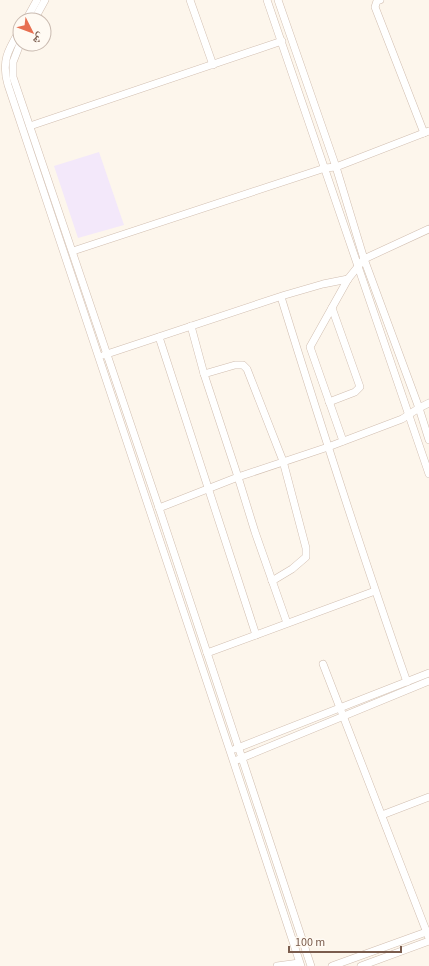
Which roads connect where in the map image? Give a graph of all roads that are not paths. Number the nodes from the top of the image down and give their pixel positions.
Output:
1 (37, 0) edge
2 (45, 0) edge
3 (190, 0) edge
4 (267, 0) edge
5 (278, 0) edge
6 (380, 0) edge
7 (30, 12) edge
8 (38, 12) edge
9 (282, 42) junction
10 (12, 45) edge
11 (16, 52) edge
12 (213, 64) junction
13 (30, 126) junction
14 (426, 132) edge
15 (336, 167) junction
16 (325, 168) junction
17 (429, 229) edge
18 (73, 251) junction
19 (364, 259) junction
20 (358, 266) junction
21 (348, 279) junction
22 (280, 297) junction
23 (332, 308) junction
24 (191, 326) junction
25 (159, 336) junction
26 (107, 354) junction
27 (98, 357) junction
28 (204, 374) junction
29 (329, 402) junction
30 (429, 403) edge
31 (419, 408) junction
32 (409, 415) junction
33 (429, 440) edge
34 (344, 441) junction
35 (328, 447) junction
36 (283, 461) junction
37 (429, 474) edge
38 (238, 477) junction
39 (209, 488) junction
40 (159, 508) junction
41 (272, 581) junction
42 (375, 591) junction
43 (287, 624) junction
44 (256, 635) junction
45 (196, 649) junction
46 (205, 650) junction
47 (323, 664) dead end
48 (429, 673) edge
49 (429, 681) edge
50 (407, 682) junction
51 (342, 712) junction
52 (238, 748) junction
53 (230, 750) junction
54 (242, 758) junction
55 (234, 761) junction
56 (429, 797) edge
57 (382, 814) junction
58 (428, 936) edge
59 (300, 964) edge
60 (277, 966) edge
61 (311, 966) edge
62 (332, 966) edge
63 (361, 966) edge

1 - 7 street
2 - 8 street
3 - 12 street
4 - 9 street
5 - 15 street
6 - 14 street
9 - 12 street
9 - 16 street
10 - 27 street
11 - 13 street
12 - 13 street
13 - 18 street
14 - 15 street
15 - 16 street
15 - 19 street
16 - 18 street
16 - 20 street
17 - 19 street
18 - 26 street
19 - 20 street
19 - 31 street
20 - 21 street
20 - 32 street
21 - 22 street
21 - 23 street
22 - 24 street
22 - 35 street
23 - 29 street
23 - 29 street
24 - 25 street
24 - 28 street
25 - 26 street
25 - 39 street
26 - 27 street
26 - 40 street
27 - 45 street
28 - 36 street
28 - 38 street
29 - 34 street
30 - 31 street
31 - 32 street
31 - 33 street
32 - 34 street
32 - 37 street
34 - 35 street
35 - 36 street
35 - 42 street
36 - 38 street
36 - 41 street
38 - 39 street
38 - 41 street
39 - 40 street
39 - 44 street
40 - 46 street
41 - 43 street
42 - 43 street
42 - 50 street
43 - 44 street
44 - 46 street
45 - 46 street
45 - 53 street
46 - 52 street
47 - 51 street
48 - 50 street
49 - 51 street
50 - 51 street
51 - 52 street
51 - 54 street
51 - 57 street
52 - 53 street
52 - 54 street
53 - 55 street
54 - 55 street
54 - 61 street
55 - 59 street
56 - 57 street
57 - 58 street
58 - 62 street
58 - 63 street
59 - 60 street

